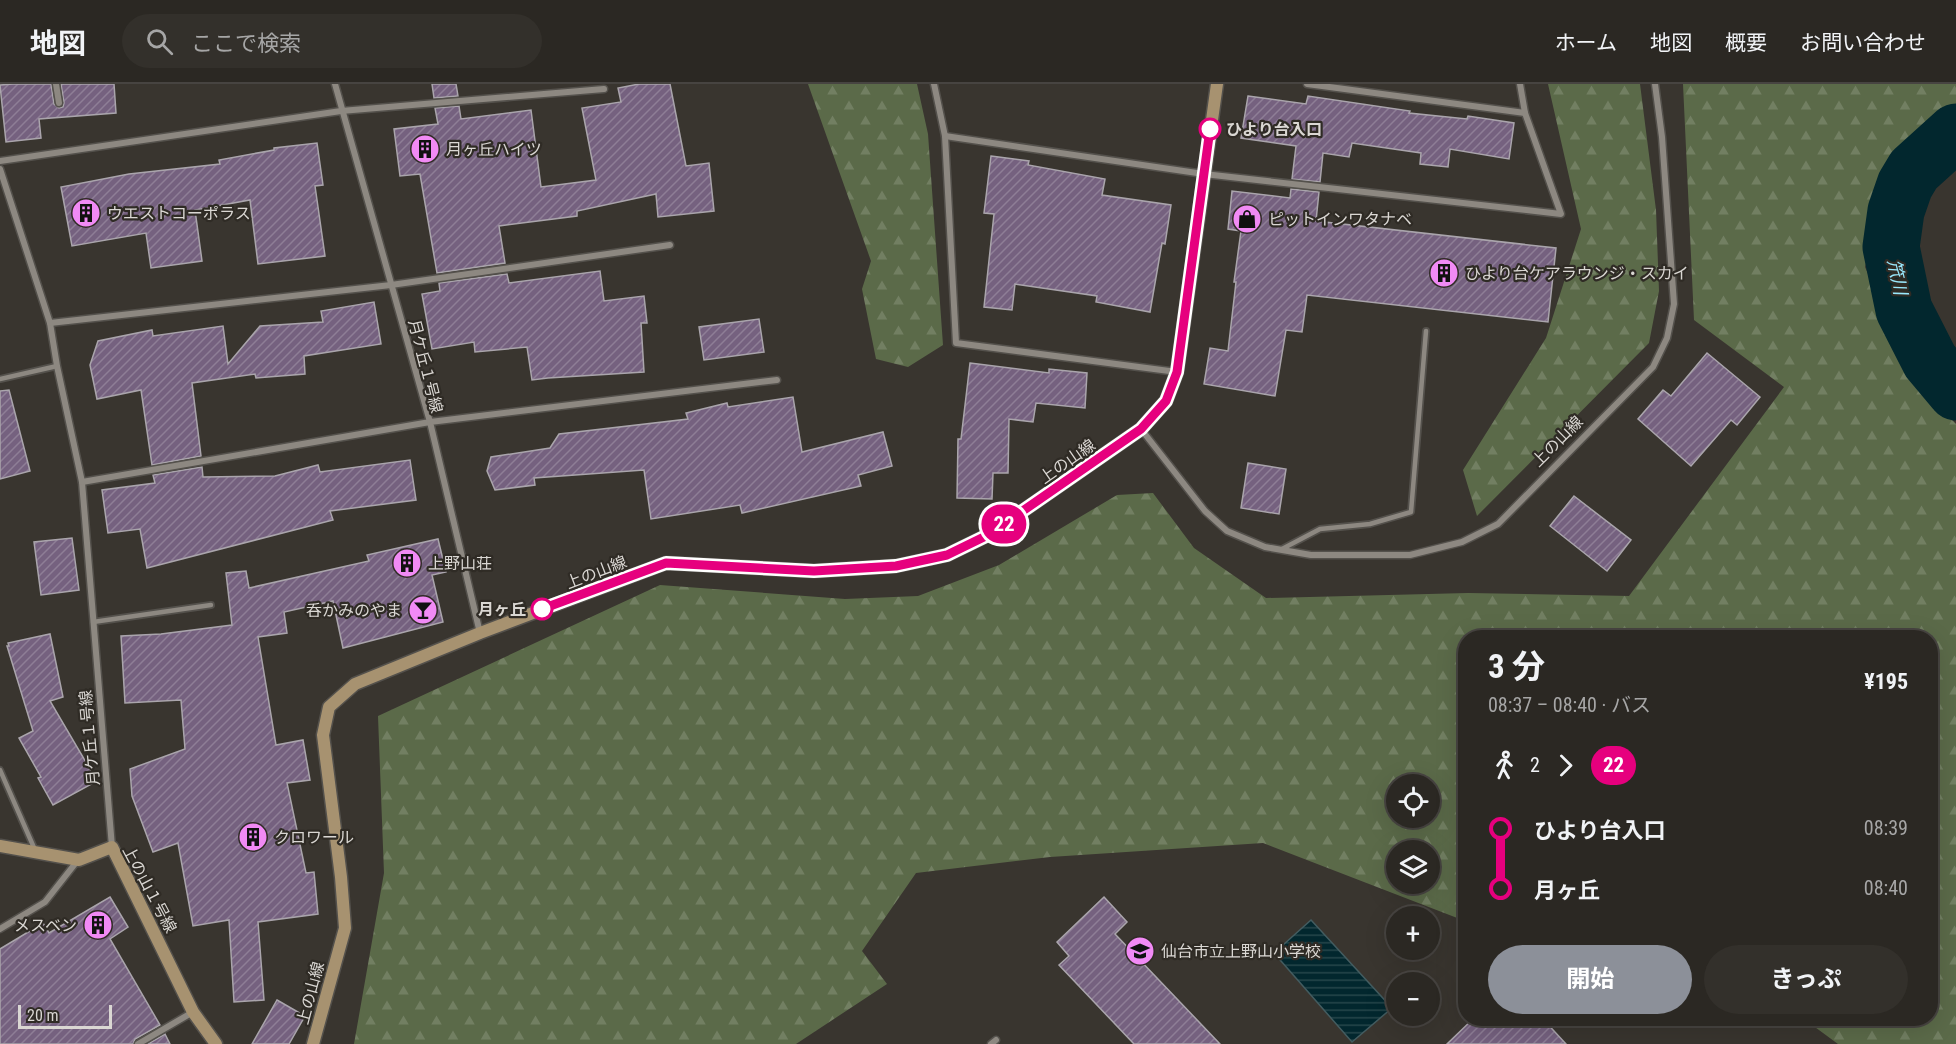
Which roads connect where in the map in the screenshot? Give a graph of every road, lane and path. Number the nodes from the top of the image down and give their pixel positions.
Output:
1 (56, 84) edge
2 (335, 84) edge
3 (934, 84) edge
4 (1217, 84) edge
5 (1308, 84) edge
6 (1520, 84) edge
7 (1655, 84) edge
8 (604, 89) dead end
9 (59, 103) dead end
10 (341, 111) junction
11 (1525, 113) junction
12 (945, 136) junction
13 (0, 161) edge
14 (0, 170) edge
15 (1204, 174) junction
16 (670, 245) dead end
17 (391, 285) junction
18 (50, 322) junction
19 (1426, 332) dead end
20 (57, 366) junction
21 (1177, 372) junction
22 (0, 379) edge
23 (777, 380) dead end
24 (430, 422) junction
25 (1141, 429) junction
26 (82, 482) junction
27 (1282, 549) junction
28 (211, 605) dead end
29 (93, 622) junction
30 (480, 633) junction
31 (0, 770) edge
32 (0, 846) edge
33 (112, 847) junction
34 (36, 852) junction
35 (79, 860) junction
36 (0, 929) edge
37 (194, 1012) junction
38 (138, 1044) edge
39 (216, 1044) edge
40 (313, 1044) edge

1 - 9 street
2 - 10 street, 月ケ丘１号線
3 - 12 street
4 - 15 street
5 - 11 street
6 - 11 street
7 - 27 street, 上の山線
8 - 10 street
10 - 13 street
10 - 17 street, 月ケ丘１号線
11 - 15 street
12 - 15 street
12 - 21 street
14 - 18 street, 月ケ丘１号線
15 - 21 street
16 - 17 street
17 - 18 street
17 - 24 street, 月ケ丘１号線
18 - 20 street, 月ケ丘１号線
19 - 27 lane
20 - 22 lane
20 - 26 street, 月ケ丘１号線
21 - 25 street
23 - 24 street
24 - 26 street, 月ケ丘１号線
24 - 30 street
25 - 27 street, 上の山線
25 - 30 street, 上の山線
26 - 29 street, 月ケ丘１号線
28 - 29 lane
29 - 33 street, 月ケ丘１号線
30 - 40 street, 上の山線
31 - 34 lane
32 - 34 street
33 - 35 street, 上の山１号線
33 - 37 street, 上の山１号線
34 - 35 street
35 - 36 street
37 - 38 street
37 - 39 street, 上の山１号線

